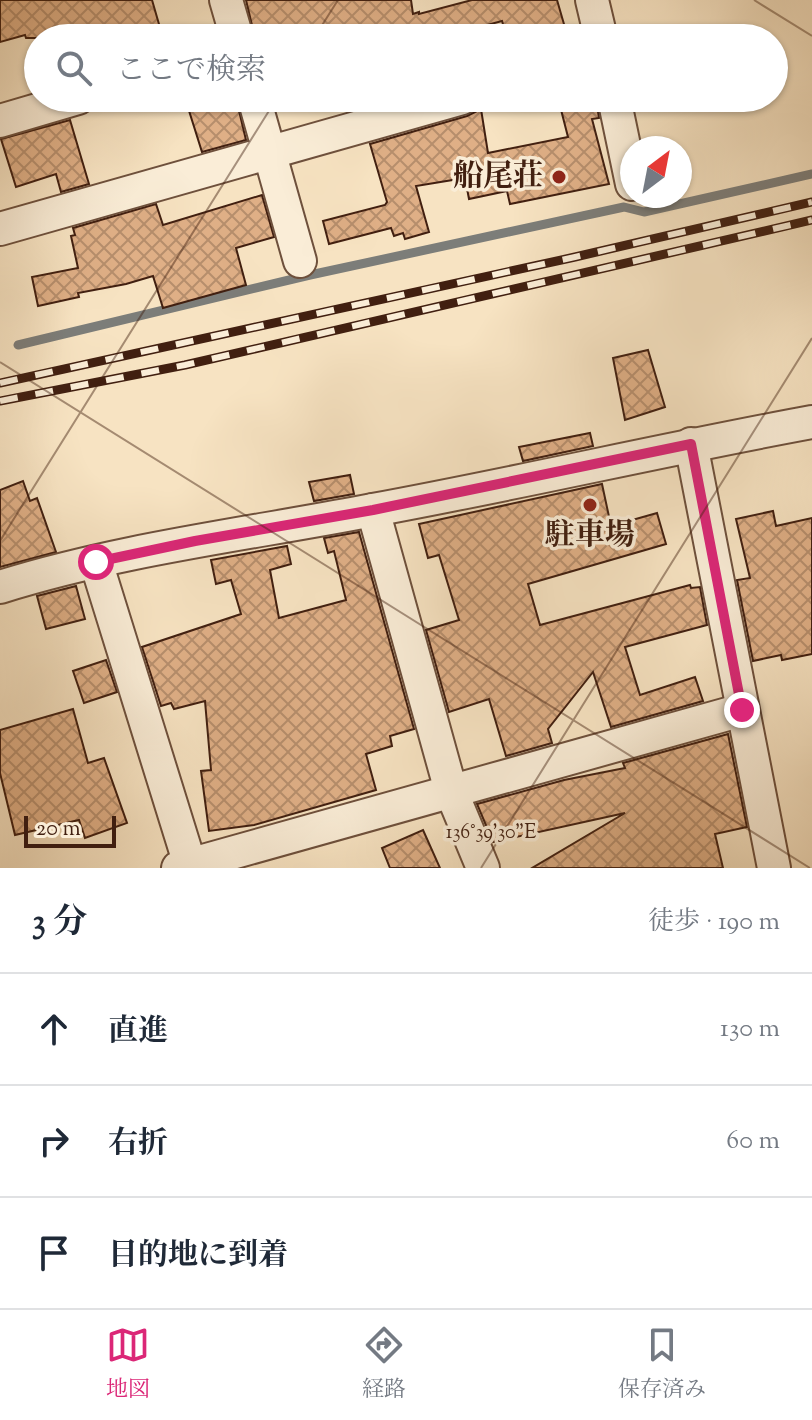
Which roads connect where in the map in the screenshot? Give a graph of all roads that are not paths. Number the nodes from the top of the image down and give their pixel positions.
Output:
1 (226, 0) edge
2 (592, 0) edge
3 (233, 24) edge
4 (598, 24) edge
5 (31, 112) edge
6 (258, 112) edge
7 (414, 112) edge
8 (617, 112) edge
9 (0, 121) edge
10 (622, 136) edge
11 (269, 154) junction
12 (2, 221) edge
13 (300, 261) dead end
14 (812, 422) edge
15 (691, 444) junction
16 (373, 510) junction
17 (96, 562) junction
18 (0, 587) edge
19 (742, 710) junction
20 (451, 791) junction
21 (187, 867) edge
22 (483, 868) edge
23 (774, 868) edge

1 - 3 street
2 - 4 street
5 - 9 street
6 - 11 street
7 - 11 street
8 - 10 street
11 - 12 street
11 - 13 street
14 - 15 street
15 - 16 street
15 - 19 street
16 - 17 street
16 - 20 street
17 - 18 street
17 - 21 street
19 - 20 street
19 - 23 street
20 - 21 street
20 - 22 street

